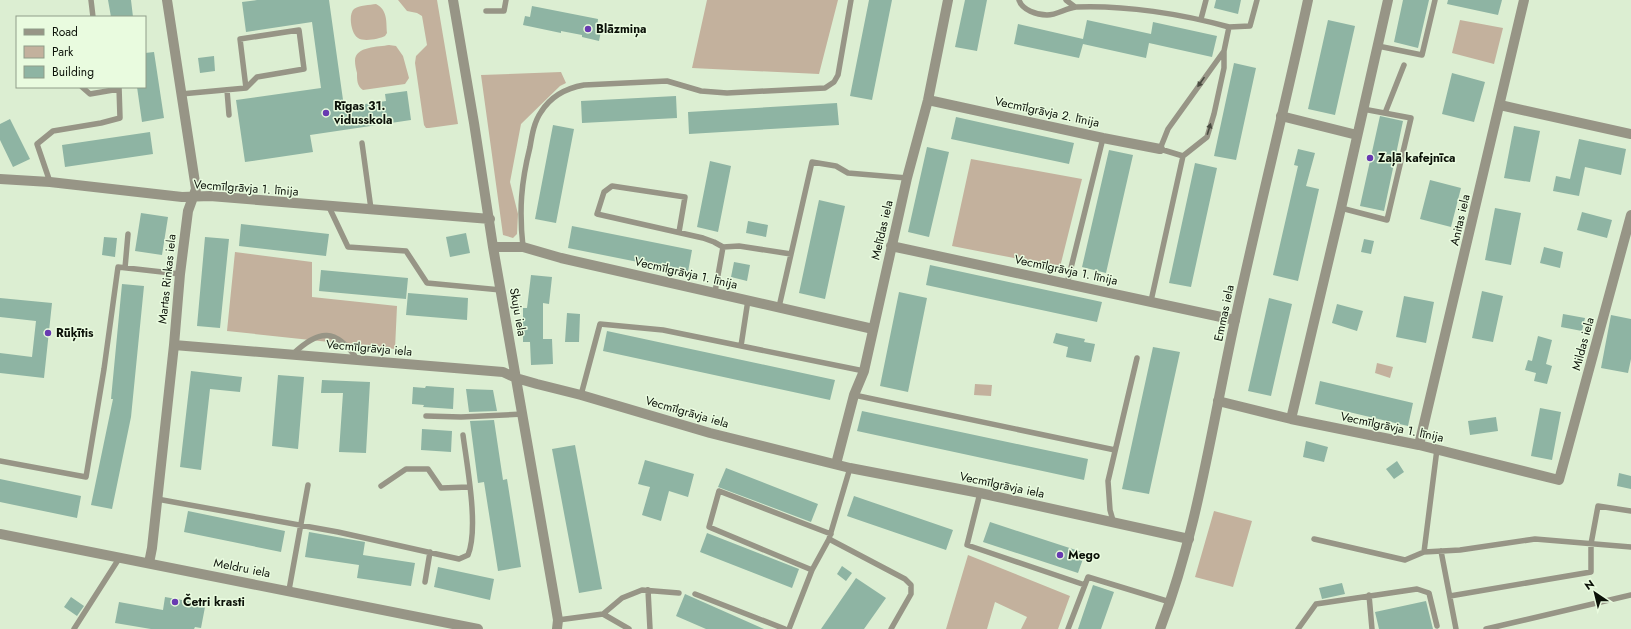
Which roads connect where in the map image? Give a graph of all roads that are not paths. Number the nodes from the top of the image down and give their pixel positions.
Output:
1 (91, 0) edge
2 (167, 0) edge
3 (453, 0) edge
4 (506, 0) edge
5 (851, 0) edge
6 (948, 0) edge
7 (1019, 0) edge
8 (1066, 0) edge
9 (1206, 0) edge
10 (1257, 0) edge
11 (1308, 0) edge
12 (1388, 0) edge
13 (1435, 0) edge
14 (1524, 0) edge
15 (1075, 7) junction
16 (486, 11) dead end
17 (93, 16) edge
18 (1201, 20) junction
19 (1228, 27) junction
20 (1378, 46) junction
21 (1224, 51) junction
22 (1404, 65) dead end
23 (83, 88) edge
24 (119, 88) edge
25 (246, 88) junction
26 (227, 90) junction
27 (181, 94) junction
28 (928, 100) junction
29 (1500, 105) junction
30 (1363, 109) junction
31 (1385, 113) junction
32 (229, 115) dead end
33 (1281, 116) junction
34 (1631, 134) edge
35 (1357, 135) junction
36 (1103, 138) junction
37 (362, 144) dead end
38 (1160, 149) junction
39 (1183, 156) junction
40 (907, 178) junction
41 (0, 179) edge
42 (50, 182) junction
43 (193, 196) junction
44 (329, 206) junction
45 (1341, 208) junction
46 (370, 209) junction
47 (1631, 215) edge
48 (490, 219) junction
49 (679, 232) junction
50 (128, 234) dead end
51 (891, 246) junction
52 (493, 247) junction
53 (523, 247) junction
54 (723, 247) junction
55 (791, 254) junction
56 (125, 268) junction
57 (180, 274) junction
58 (1067, 284) junction
59 (500, 290) junction
60 (715, 292) junction
61 (748, 300) junction
62 (1151, 301) junction
63 (779, 307) junction
64 (1235, 320) junction
65 (873, 329) junction
66 (174, 345) junction
67 (740, 346) junction
68 (292, 355) junction
69 (1137, 358) dead end
70 (357, 359) junction
71 (864, 371) junction
72 (516, 378) junction
73 (581, 395) junction
74 (854, 395) junction
75 (1218, 402) junction
76 (523, 414) junction
77 (426, 416) dead end
78 (1291, 419) junction
79 (463, 435) dead end
80 (1420, 445) junction
81 (1115, 450) junction
82 (1437, 450) junction
83 (0, 461) edge
84 (836, 464) junction
85 (850, 468) junction
86 (1558, 480) joint
87 (308, 485) dead end
88 (381, 486) dead end
89 (469, 487) junction
90 (980, 493) junction
91 (157, 499) junction
92 (1631, 510) edge
93 (1114, 524) junction
94 (300, 526) junction
95 (0, 534) edge
96 (830, 536) junction
97 (1189, 539) junction
98 (1314, 539) dead end
99 (1591, 544) junction
100 (1631, 547) edge
101 (1441, 551) junction
102 (430, 552) junction
103 (1424, 552) junction
104 (120, 557) junction
105 (149, 563) junction
106 (812, 570) junction
107 (425, 582) dead end
108 (1085, 585) junction
109 (290, 590) junction
110 (648, 590) junction
111 (679, 593) dead end
112 (695, 594) dead end
113 (1369, 595) junction
114 (1631, 595) edge
115 (1450, 596) junction
116 (1170, 602) junction
117 (603, 614) junction
118 (558, 624) edge
119 (1437, 626) dead end
120 (74, 629) edge
121 (478, 629) edge
122 (629, 629) edge
123 (650, 629) edge
124 (785, 629) edge
125 (789, 629) edge
126 (891, 629) edge
127 (1068, 629) edge
128 (1160, 629) edge
129 (1298, 629) edge
130 (1372, 629) edge
131 (1456, 629) edge
132 (1486, 629) edge

1 - 17 lane
2 - 27 street, Martas Rinkas iela
3 - 48 street, Skuju iela
4 - 16 lane
5 - 53 lane
6 - 28 street, Melīdas iela
7 - 15 lane
8 - 15 lane
9 - 18 lane
10 - 19 lane
11 - 33 street, Emmas iela
12 - 20 street
13 - 20 lane
14 - 29 street, Anitas iela
15 - 18 lane
18 - 19 lane
19 - 21 lane
20 - 30 street
21 -> 38 lane
39 -> 21 lane
22 - 31 lane
23 - 24 lane
24 - 42 lane
25 - 25 lane
25 - 26 lane
26 - 27 lane
26 - 32 lane
27 - 43 street, Martas Rinkas iela
28 - 36 street, Vecmīlgrāvja 2. līnija
28 - 40 street, Melīdas iela
29 - 34 street
29 - 80 street, Anitas iela
30 - 31 lane
30 - 35 street
31 - 45 lane
33 - 35 street
33 - 64 street, Emmas iela
35 - 45 street
36 - 38 street, Vecmīlgrāvja 2. līnija
36 - 58 lane
37 - 46 lane
38 - 39 lane
39 - 62 lane
40 - 51 street, Melīdas iela
40 - 55 lane
41 - 42 street, Vecmīlgrāvja 1. līnija
42 - 43 street, Vecmīlgrāvja 1. līnija
43 - 44 street, Vecmīlgrāvja 1. līnija
43 - 57 street, Martas Rinkas iela
44 - 46 street, Vecmīlgrāvja 1. līnija
44 - 59 lane
45 - 78 street
46 - 48 street, Vecmīlgrāvja 1. līnija
47 - 86 street, Mildas iela
48 - 52 street, Skuju iela
49 - 49 lane
49 - 54 lane
50 - 56 lane
51 - 58 street, Vecmīlgrāvja 1. līnija
51 - 65 street, Melīdas iela
52 - 53 street, Vecmīlgrāvja 1. līnija
52 - 59 street, Skuju iela
53 - 60 street, Vecmīlgrāvja 1. līnija
54 - 55 lane
54 - 60 lane
55 - 63 lane
56 - 57 lane
56 - 83 lane
57 - 66 street, Martas Rinkas iela
58 - 62 street, Vecmīlgrāvja 1. līnija
59 - 72 street, Skuju iela
60 - 61 street, Vecmīlgrāvja 1. līnija
61 - 63 street, Vecmīlgrāvja 1. līnija
61 - 67 lane
62 - 64 street, Vecmīlgrāvja 1. līnija
63 - 65 street, Vecmīlgrāvja 1. līnija
64 - 75 street, Emmas iela
65 - 71 street, Melīdas iela
66 - 68 street, Vecmīlgrāvja iela
66 - 91 street, Martas Rinkas iela
67 - 71 lane
67 - 73 lane
68 - 70 street, Vecmīlgrāvja iela
68 - 70 lane
69 - 81 lane
70 - 72 street, Vecmīlgrāvja iela
71 - 74 street, Melīdas iela
72 - 73 street, Vecmīlgrāvja iela
72 - 76 street, Skuju iela
73 - 84 street, Vecmīlgrāvja iela
74 - 81 lane
74 - 84 street, Melīdas iela
75 - 78 street, Vecmīlgrāvja 1. līnija
75 - 97 street, Emmas iela
76 - 77 lane
76 - 118 street, Skuju iela
78 - 80 street, Vecmīlgrāvja 1. līnija
79 - 89 lane
80 - 82 street, Vecmīlgrāvja 1. līnija
81 - 93 lane
82 - 86 street, Vecmīlgrāvja 1. līnija
82 - 103 lane
84 - 85 street, Vecmīlgrāvja iela
85 - 90 street, Vecmīlgrāvja iela
85 - 96 lane
87 - 94 lane
88 - 89 lane
89 - 102 lane
90 - 93 street, Vecmīlgrāvja iela
90 - 108 lane
91 - 94 lane
91 - 105 street, Martas Rinkas iela
92 - 99 lane
93 - 97 street, Vecmīlgrāvja iela
94 - 102 lane
94 - 109 lane
95 - 104 street, Meldru iela
96 - 106 lane
96 - 106 lane
96 - 126 lane
97 - 116 street, Emmas iela
98 - 103 lane
99 - 100 lane
99 - 101 lane
99 - 115 lane
101 - 103 lane
101 - 115 lane
102 - 107 lane
104 - 105 street, Meldru iela
104 - 120 lane
105 - 109 street, Meldru iela
106 - 125 lane
108 - 116 lane
108 - 127 lane
109 - 121 street, Meldru iela
110 - 111 lane
110 - 117 lane
110 - 123 lane
112 - 124 lane
113 - 119 lane
113 - 129 lane
113 - 130 lane
114 - 132 lane
115 - 131 lane
116 - 128 street, Emmas iela
117 - 118 lane
117 - 122 lane

